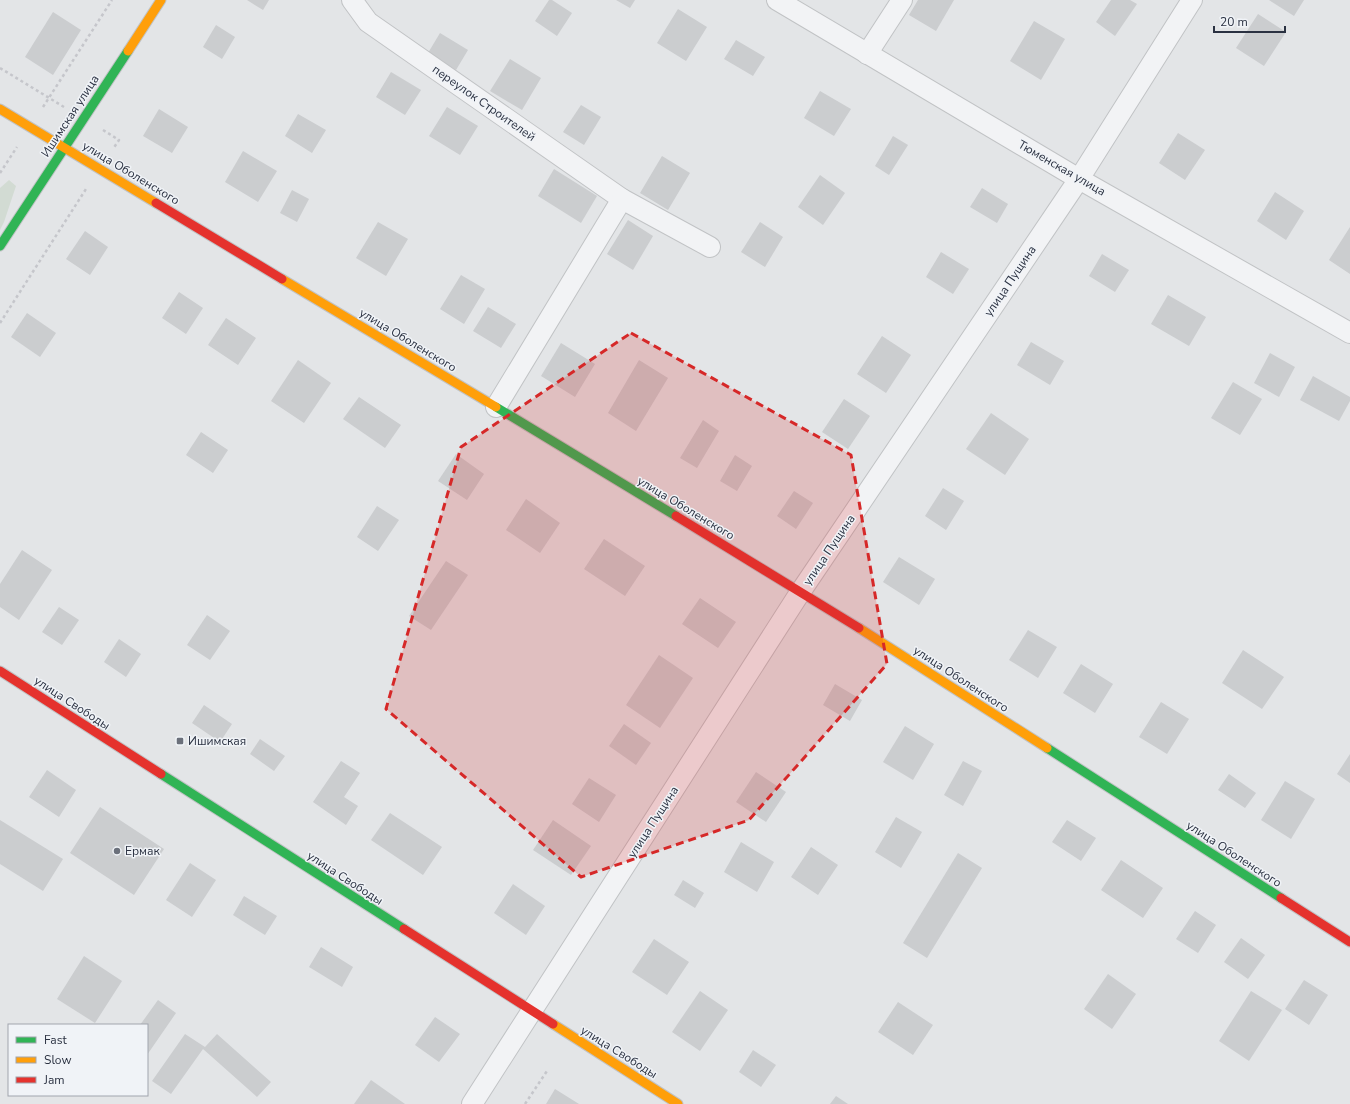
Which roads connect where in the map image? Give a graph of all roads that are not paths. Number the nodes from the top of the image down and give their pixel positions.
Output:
1 (162, 0) edge
2 (352, 0) edge
3 (777, 0) edge
4 (902, 0) edge
5 (1192, 0) edge
6 (868, 54) junction
7 (0, 109) edge
8 (64, 147) junction
9 (1080, 179) junction
10 (622, 199) junction
11 (0, 246) edge
12 (710, 247) dead end
13 (1350, 333) edge
14 (496, 407) junction
15 (801, 591) junction
16 (0, 671) edge
17 (1350, 942) edge
18 (533, 1012) junction
19 (472, 1104) edge
20 (678, 1104) edge

1 - 8 street, Ишимская улица
2 - 10 street, переулок Строителей
3 - 6 street, Тюменская улица
4 - 6 street
5 - 9 street, улица Пущина
6 - 9 street, Тюменская улица
7 - 8 street, улица Оболенского
8 - 11 street, Ишимская улица
8 - 14 street, улица Оболенского
9 - 13 street, Тюменская улица
9 - 15 street, улица Пущина
10 - 12 street, переулок Строителей
10 - 14 street
14 - 15 street, улица Оболенского
15 - 17 street, улица Оболенского
15 - 18 street, улица Пущина
16 - 18 street, улица Свободы
18 - 19 street, улица Пущина
18 - 20 street, улица Свободы

